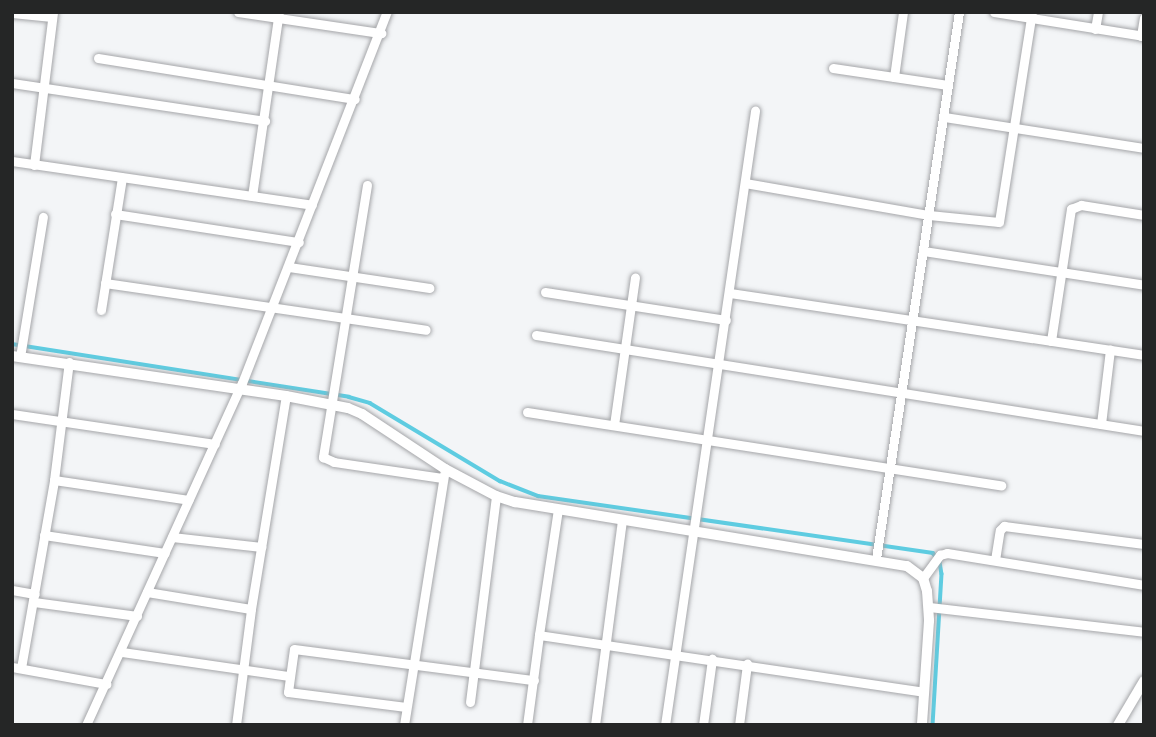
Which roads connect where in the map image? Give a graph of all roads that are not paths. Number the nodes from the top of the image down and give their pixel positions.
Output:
1 (238, 12) edge
2 (387, 12) edge
3 (903, 12) edge
4 (959, 12) edge
5 (994, 12) edge
6 (1098, 12) edge
7 (12, 13) edge
8 (53, 15) edge
9 (279, 16) edge
10 (1032, 16) edge
11 (1144, 18) edge
12 (1095, 29) junction
13 (381, 33) junction
14 (1143, 36) edge
15 (98, 58) dead end
16 (833, 68) dead end
17 (894, 77) junction
18 (12, 83) edge
19 (948, 85) junction
20 (270, 87) junction
21 (43, 88) junction
22 (355, 99) junction
23 (755, 111) dead end
24 (944, 117) junction
25 (265, 121) junction
26 (1015, 128) junction
27 (1144, 148) edge
28 (12, 160) edge
29 (34, 165) junction
30 (122, 178) junction
31 (745, 183) junction
32 (367, 185) dead end
33 (252, 196) junction
34 (312, 205) junction
35 (115, 214) junction
36 (929, 215) junction
37 (1144, 215) edge
38 (43, 217) dead end
39 (299, 242) junction
40 (923, 251) junction
41 (289, 267) junction
42 (1061, 272) junction
43 (351, 276) junction
44 (635, 277) dead end
45 (105, 283) junction
46 (1144, 285) edge
47 (429, 288) dead end
48 (545, 292) dead end
49 (730, 293) junction
50 (631, 306) junction
51 (271, 309) junction
52 (101, 310) dead end
53 (343, 317) junction
54 (726, 320) junction
55 (913, 320) junction
56 (426, 330) dead end
57 (536, 335) dead end
58 (1051, 341) junction
59 (626, 349) junction
60 (1110, 349) junction
61 (1144, 355) edge
62 (16, 356) edge
63 (69, 362) junction
64 (719, 364) junction
65 (239, 387) junction
66 (902, 392) junction
67 (286, 396) junction
68 (331, 404) junction
69 (527, 412) dead end
70 (12, 414) edge
71 (61, 421) junction
72 (1101, 424) junction
73 (614, 425) junction
74 (1144, 430) edge
75 (708, 439) junction
76 (215, 444) junction
77 (890, 467) junction
78 (444, 473) junction
79 (54, 480) junction
80 (1001, 485) dead end
81 (496, 496) junction
82 (189, 500) junction
83 (558, 509) junction
84 (622, 521) junction
85 (695, 531) junction
86 (44, 535) junction
87 (172, 537) junction
88 (1144, 544) edge
89 (261, 547) junction
90 (164, 553) junction
91 (876, 559) junction
92 (995, 560) junction
93 (923, 578) junction
94 (1144, 585) edge
95 (12, 590) edge
96 (147, 592) junction
97 (35, 598) junction
98 (929, 607) junction
99 (251, 609) junction
100 (137, 616) junction
101 (1144, 632) edge
102 (539, 635) junction
103 (606, 644) junction
104 (121, 652) junction
105 (675, 654) junction
106 (712, 659) junction
107 (414, 663) junction
108 (747, 664) junction
109 (17, 668) edge
110 (243, 668) junction
111 (474, 670) junction
112 (289, 676) junction
113 (534, 680) junction
114 (106, 684) junction
115 (1142, 686) edge
116 (924, 692) junction
117 (470, 702) dead end
118 (407, 707) junction
119 (86, 724) edge
120 (100, 725) edge
121 (236, 725) edge
122 (404, 725) edge
123 (527, 725) edge
124 (595, 725) edge
125 (665, 725) edge
126 (703, 725) edge
127 (739, 725) edge
128 (922, 725) edge
129 (1118, 725) edge

1 - 9 street
2 - 13 street
3 - 17 street
4 - 19 street
5 - 10 street
6 - 12 street
7 - 8 street
8 - 21 street
9 - 13 street
9 - 20 street
10 - 12 street
10 - 26 street
11 - 14 street
12 - 14 street
13 - 22 street
15 - 20 street
16 - 17 street
17 - 19 street
18 - 21 street
19 - 24 street
20 - 22 street
20 - 25 street
21 - 25 street
21 - 29 street
22 - 34 street
23 - 31 street
24 - 26 street
24 - 36 street
25 - 33 street
26 - 27 street
26 - 36 street
28 - 29 street
29 - 30 street
30 - 33 street
30 - 35 street
31 - 36 street
31 - 49 street
32 - 43 street
33 - 34 street
34 - 39 street
35 - 39 street
35 - 45 street
36 - 40 street
37 - 42 street
38 - 62 street
39 - 41 street
40 - 42 street
40 - 55 street
41 - 43 street
41 - 51 street
42 - 46 street
42 - 58 street
43 - 47 street
43 - 53 street
44 - 50 street
45 - 51 street
45 - 52 street
48 - 50 street
49 - 54 street
49 - 55 street
50 - 54 street
50 - 59 street
51 - 53 street
51 - 65 street
53 - 56 street
53 - 68 street
54 - 64 street
55 - 58 street
55 - 66 street
57 - 59 street
58 - 60 street
59 - 64 street
59 - 73 street
60 - 61 street
60 - 72 street
62 - 63 street
63 - 65 street
63 - 71 street
64 - 66 street
64 - 75 street
65 - 67 street
65 - 76 street
66 - 72 street
66 - 77 street
67 - 68 street
67 - 89 street
68 - 78 street
68 - 78 street
69 - 73 street
70 - 71 street
71 - 76 street
71 - 79 street
72 - 74 street
73 - 75 street
75 - 77 street
75 - 85 street
76 - 82 street
77 - 80 street
77 - 91 street
78 - 81 street
78 - 107 street
79 - 82 street
79 - 86 street
81 - 83 street
81 - 111 street
82 - 87 street
83 - 84 street
83 - 102 street
84 - 85 street
84 - 103 street
85 - 91 street
85 - 105 street
86 - 90 street
86 - 97 street
87 - 89 street
87 - 90 street
88 - 92 street
89 - 99 street
90 - 96 street
91 - 93 street
92 - 93 street
92 - 94 street
93 - 98 street
95 - 97 street
96 - 99 street
96 - 100 street
97 - 100 street
97 - 109 street
98 - 101 street
98 - 116 street
99 - 110 street
100 - 104 street
102 - 103 street
102 - 113 street
103 - 105 street
103 - 124 street
104 - 110 street
104 - 114 street
105 - 106 street
105 - 125 street
106 - 108 street
106 - 126 street
107 - 111 street
107 - 112 street
107 - 118 street
108 - 116 street
108 - 127 street
109 - 114 street
110 - 112 street
110 - 121 street
111 - 113 street
111 - 117 street
112 - 118 street
113 - 123 street
114 - 119 street
115 - 129 street
116 - 128 street
118 - 122 street
119 - 120 street

